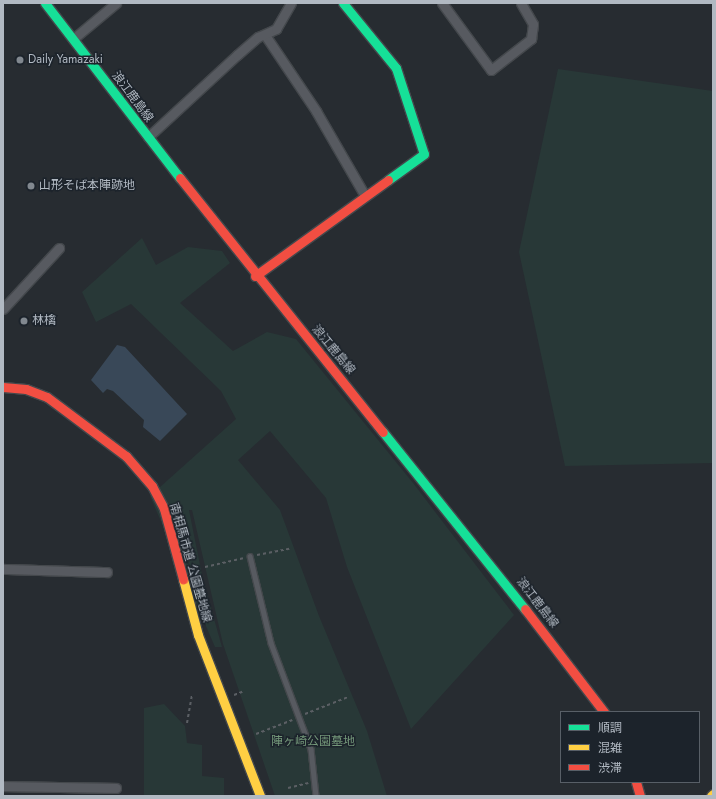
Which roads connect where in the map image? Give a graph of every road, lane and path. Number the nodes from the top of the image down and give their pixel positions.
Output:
1 (45, 3) edge
2 (116, 3) edge
3 (291, 3) edge
4 (343, 3) edge
5 (442, 3) edge
6 (521, 3) edge
7 (265, 35) junction
8 (73, 39) junction
9 (148, 137) junction
10 (365, 196) junction
11 (59, 248) dead end
12 (255, 276) junction
13 (3, 309) edge
14 (3, 388) edge
15 (250, 556) dead end
16 (3, 569) edge
17 (107, 572) dead end
18 (242, 692) dead end
19 (192, 694) dead end
20 (229, 697) dead end
21 (603, 711) edge
22 (187, 723) dead end
23 (316, 781) junction
24 (636, 783) edge
25 (3, 786) edge
26 (116, 788) dead end
27 (288, 788) dead end
28 (260, 796) edge
29 (316, 796) edge
30 (640, 796) edge

1 - 8 main road, 浪江鹿島線
2 - 8 street
3 - 7 street
4 - 10 main road
5 - 6 street
7 - 9 street
7 - 10 street
8 - 9 main road, 浪江鹿島線
9 - 12 main road, 浪江鹿島線
10 - 12 main road
11 - 13 street
12 - 21 main road, 浪江鹿島線
14 - 28 main road, 南相馬市道 公園墓地線
15 - 23 lane
16 - 17 street
18 - 20 path
19 - 22 path
23 - 27 path
23 - 29 lane
24 - 30 main road
25 - 26 street

